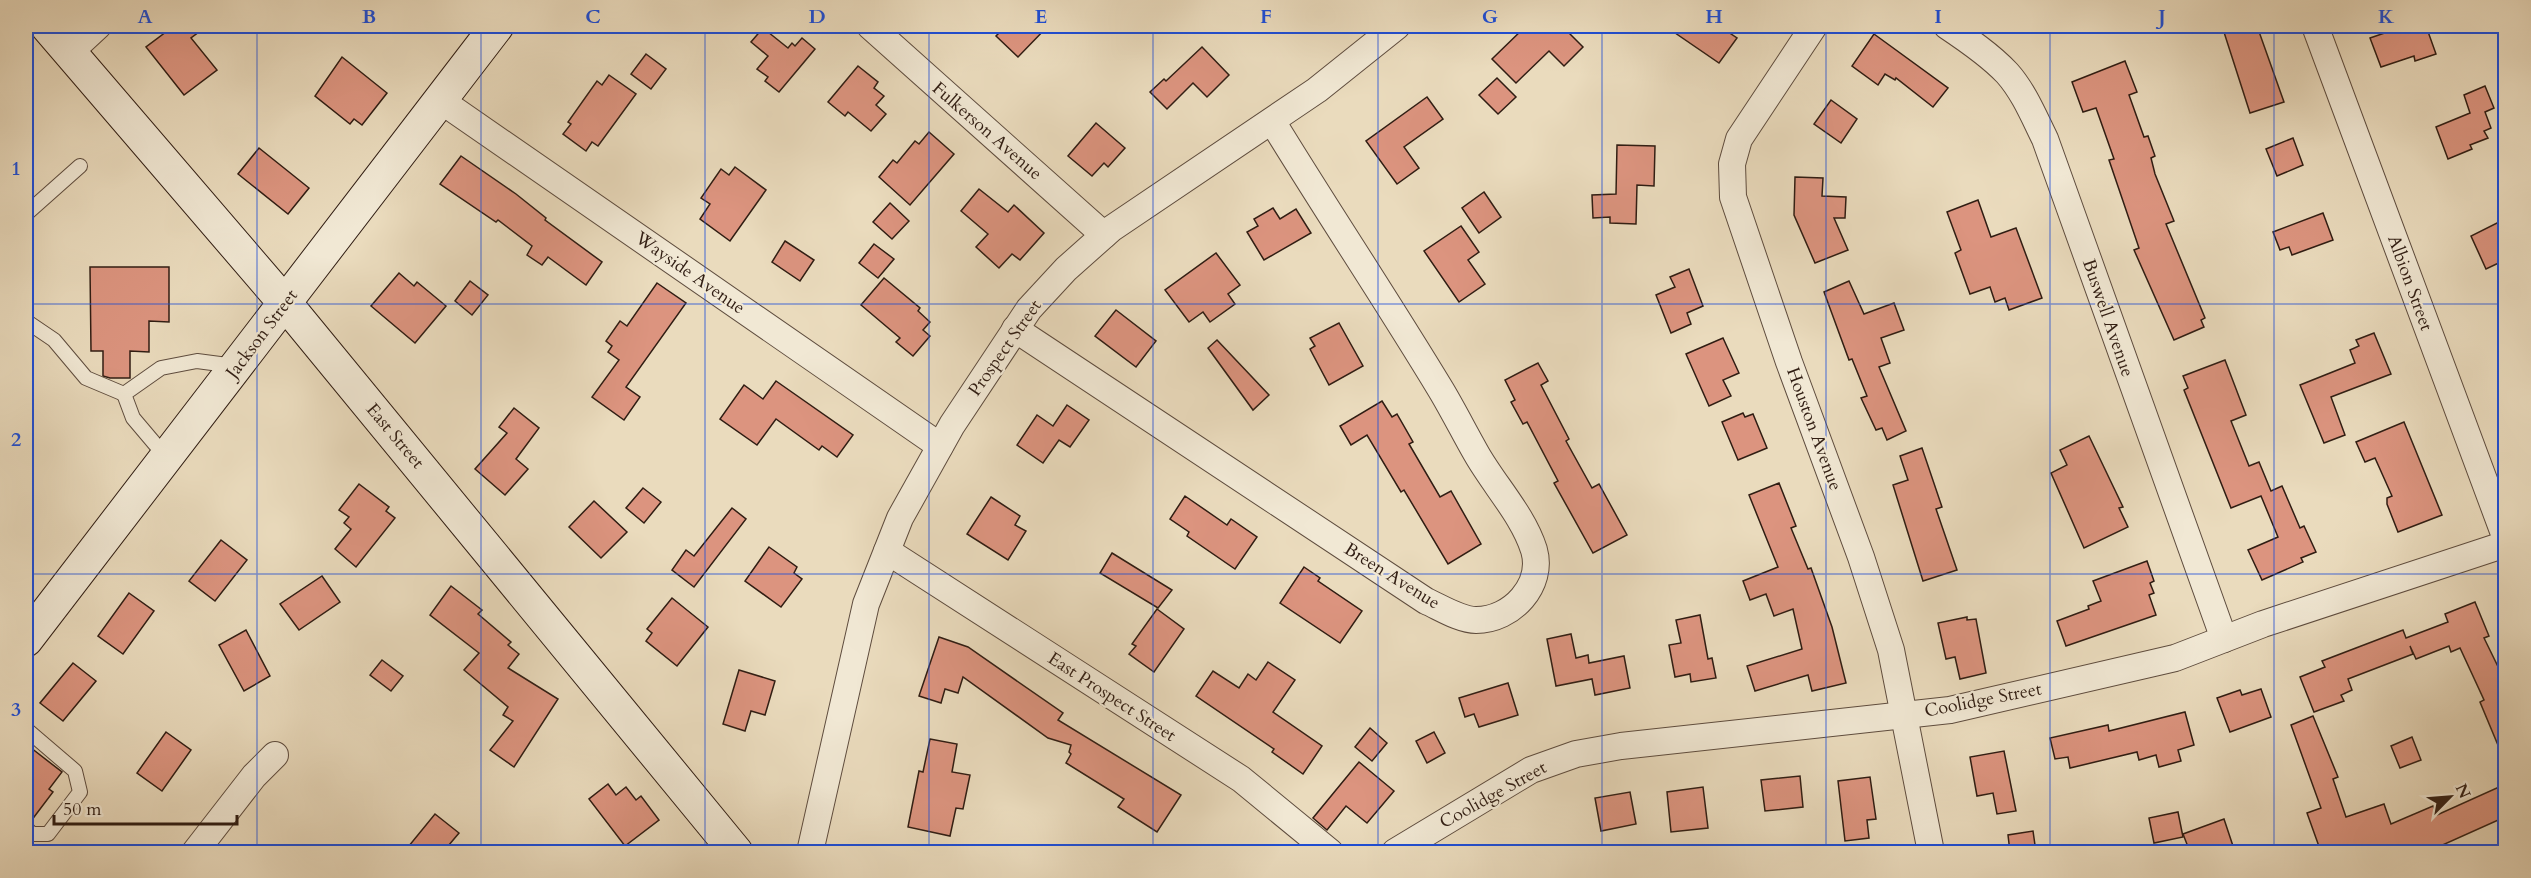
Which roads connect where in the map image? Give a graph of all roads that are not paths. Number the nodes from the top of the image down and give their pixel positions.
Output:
1 (47, 26) edge
2 (98, 26) edge
3 (497, 26) edge
4 (870, 26) edge
5 (1397, 26) edge
6 (1814, 26) edge
7 (1947, 26) edge
8 (2315, 26) edge
9 (70, 52) junction
10 (440, 100) junction
11 (1272, 121) junction
12 (80, 166) dead end
13 (26, 214) edge
14 (1104, 235) junction
15 (285, 303) junction
16 (26, 321) edge
17 (1015, 329) junction
18 (237, 366) junction
19 (124, 394) junction
20 (939, 446) junction
21 (167, 457) junction
22 (2505, 542) edge
23 (887, 551) junction
24 (2224, 639) junction
25 (26, 640) edge
26 (1906, 714) junction
27 (26, 729) edge
28 (275, 755) dead end
29 (26, 828) edge
30 (195, 852) edge
31 (736, 852) edge
32 (810, 852) edge
33 (1330, 852) edge
34 (1395, 852) edge
35 (1931, 852) edge

1 - 9 main road, East Street
2 - 9 street
3 - 10 main road, Jackson Street
4 - 14 street, Fulkerson Avenue
5 - 11 street, Prospect Street
6 - 26 street, Houston Avenue
7 - 24 street, Buswell Avenue
8 - 22 street, Albion Street
9 - 15 main road, East Street
10 - 15 main road, Jackson Street
10 - 20 street, Wayside Avenue
11 - 14 street, Prospect Street
11 - 17 street, Breen Avenue
12 - 13 lane
14 - 17 street, Prospect Street
15 - 18 main road, Jackson Street
15 - 31 main road, East Street
16 - 19 lane
17 - 20 street, Prospect Street
18 - 19 lane
18 - 21 main road, Jackson Street
19 - 21 lane
20 - 23 street, Prospect Street
21 - 25 main road, Jackson Street
22 - 24 street, Coolidge Street
23 - 32 street, Prospect Street
23 - 33 street, East Prospect Street
24 - 26 street, Coolidge Street
26 - 34 street, Coolidge Street
26 - 35 street, Houston Avenue
27 - 29 lane
28 - 30 street

